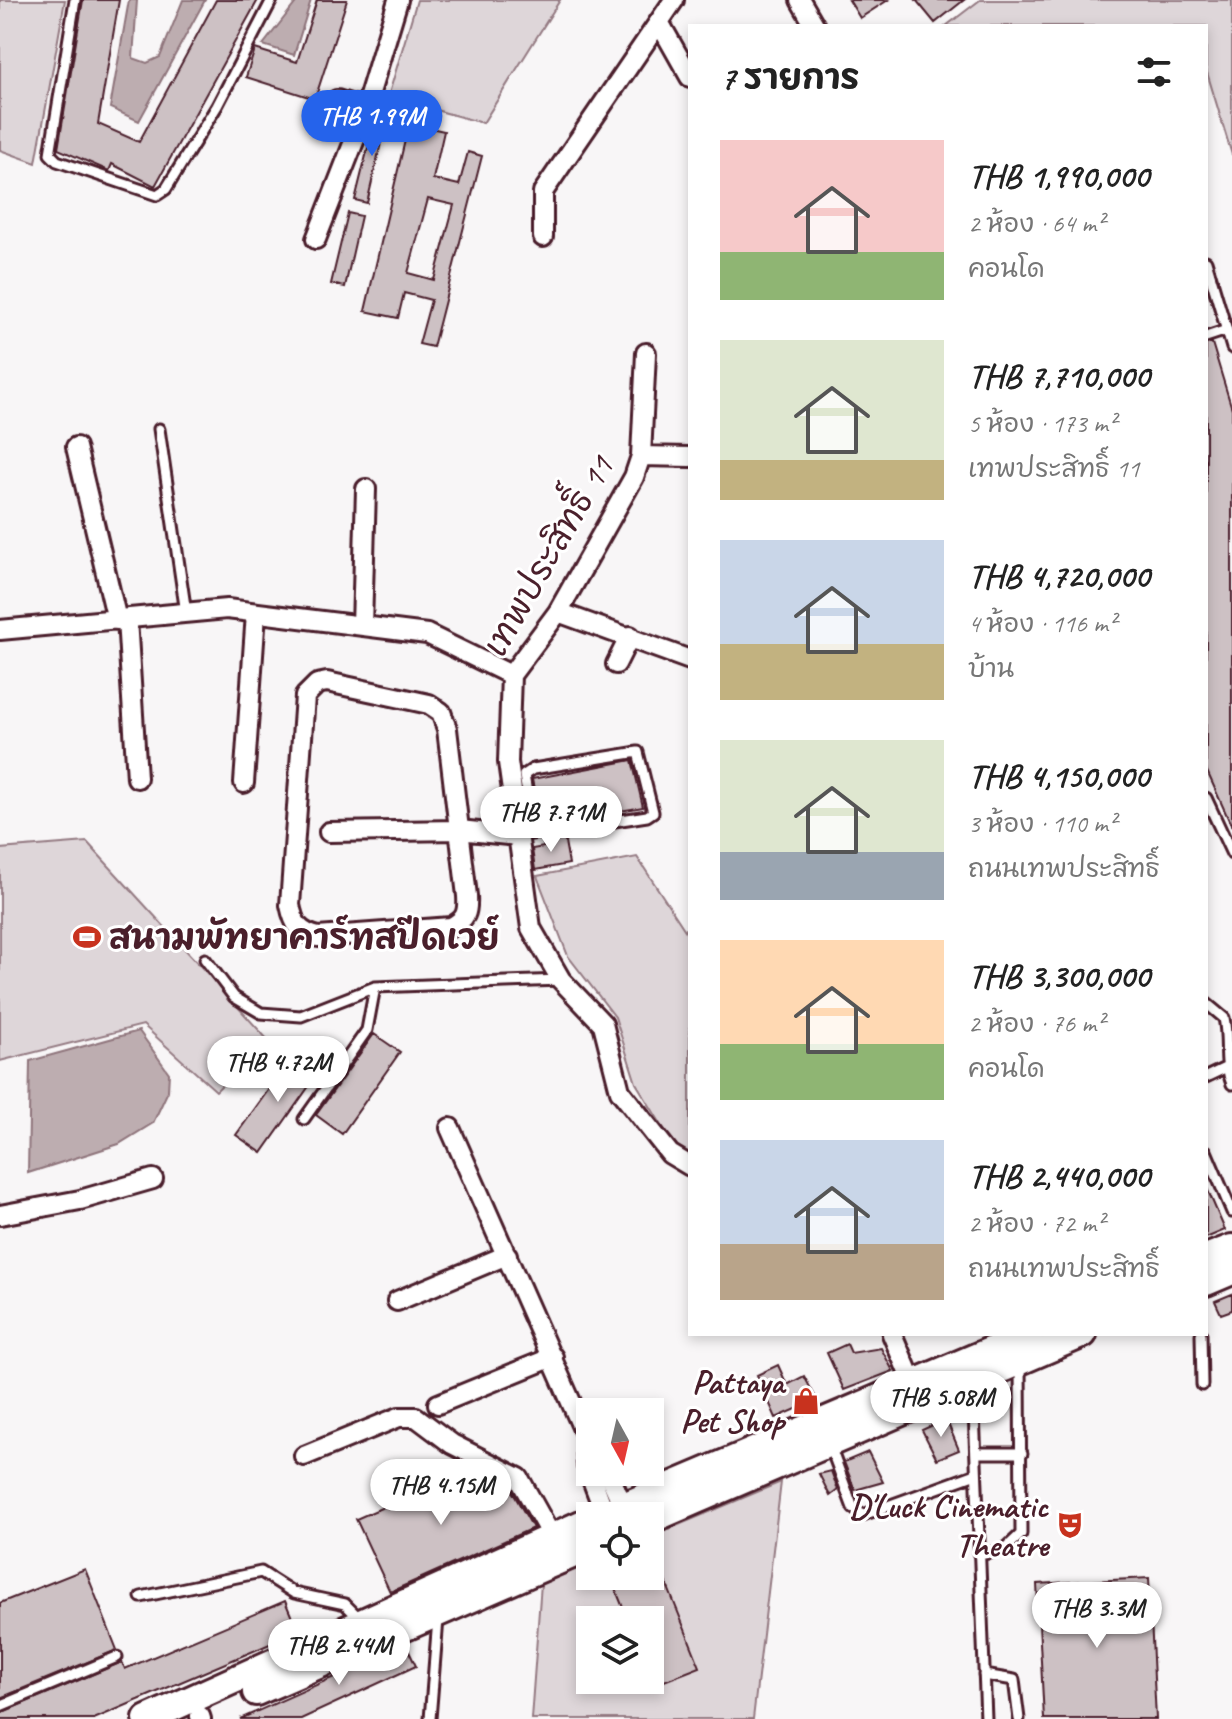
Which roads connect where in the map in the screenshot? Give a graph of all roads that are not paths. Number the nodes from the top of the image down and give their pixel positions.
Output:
1 (75, 0) edge
2 (272, 0) edge
3 (398, 0) edge
4 (674, 0) edge
5 (800, 0) edge
6 (659, 22) junction
7 (814, 24) edge
8 (688, 73) edge
9 (337, 100) dead end
10 (365, 109) junction
11 (543, 237) dead end
12 (316, 239) dead end
13 (1208, 268) edge
14 (1227, 330) junction
15 (1208, 336) edge
16 (1232, 348) edge
17 (646, 353) dead end
18 (159, 429) dead end
19 (76, 447) dead end
20 (641, 456) junction
21 (688, 457) edge
22 (366, 489) dead end
23 (558, 612) junction
24 (186, 613) junction
25 (256, 613) junction
26 (122, 620) junction
27 (362, 626) junction
28 (0, 630) edge
29 (630, 636) junction
30 (688, 659) edge
31 (616, 664) dead end
32 (511, 675) junction
33 (137, 778) dead end
34 (244, 783) dead end
35 (526, 787) dead end
36 (1208, 802) edge
37 (459, 830) junction
38 (329, 832) dead end
39 (518, 836) junction
40 (1232, 854) edge
41 (205, 959) dead end
42 (561, 980) junction
43 (375, 987) junction
44 (1208, 1005) edge
45 (1225, 1068) junction
46 (1208, 1076) edge
47 (1232, 1084) edge
48 (304, 1119) dead end
49 (450, 1128) dead end
50 (1208, 1156) edge
51 (688, 1165) edge
52 (153, 1179) dead end
53 (1232, 1212) edge
54 (0, 1215) edge
55 (1232, 1248) edge
56 (507, 1255) junction
57 (1208, 1257) edge
58 (1232, 1271) edge
59 (1208, 1281) edge
60 (397, 1301) dead end
61 (893, 1336) edge
62 (1068, 1336) edge
63 (1201, 1336) edge
64 (1021, 1342) edge
65 (553, 1357) junction
66 (973, 1381) junction
67 (1202, 1385) dead end
68 (914, 1386) junction
69 (438, 1404) dead end
70 (576, 1413) edge
71 (829, 1443) junction
72 (976, 1453) junction
73 (1022, 1453) junction
74 (304, 1456) dead end
75 (976, 1474) junction
76 (633, 1502) edge
77 (664, 1514) edge
78 (576, 1526) edge
79 (552, 1537) junction
80 (576, 1553) edge
81 (979, 1555) junction
82 (141, 1597) dead end
83 (439, 1612) junction
84 (364, 1624) junction
85 (117, 1657) dead end
86 (984, 1675) junction
87 (0, 1706) edge
88 (427, 1717) edge
89 (198, 1718) edge
90 (147, 1719) edge
91 (986, 1719) edge
92 (1019, 1719) edge

1 - 2 lane
3 - 10 street
4 - 6 street
5 - 7 street
6 - 8 street
6 - 11 street
9 - 10 street
10 - 12 street
13 - 14 lane
14 - 15 lane
14 - 16 lane
17 - 20 street, เทพประสิทธิ์ 11
18 - 24 lane
19 - 26 street
20 - 21 street
20 - 23 street, เทพประสิทธิ์ 11
22 - 27 street
23 - 29 street
23 - 32 street, เทพประสิทธิ์ 11
24 - 25 street
24 - 26 street
25 - 27 street
25 - 34 street
26 - 28 street
26 - 33 street
27 - 32 street
29 - 30 street
29 - 31 street
32 - 39 street, เทพประสิทธิ์ 11
35 - 39 lane
36 - 40 lane
37 - 37 street
37 - 38 street
37 - 39 street
39 - 42 street, เทพประสิทธิ์ 11
41 - 43 lane
42 - 43 lane
42 - 51 street, เทพประสิทธิ์ 11
43 - 48 lane
44 - 45 lane
45 - 46 lane
45 - 47 lane
49 - 56 street
50 - 53 lane
52 - 54 street
55 - 57 main road
56 - 60 street
56 - 65 street
58 - 59 main road
61 - 68 street
62 - 64 main road
63 - 67 lane
64 - 66 main road
64 - 68 main road
64 - 73 lane
65 - 69 street
65 - 70 street
66 - 71 main road
66 - 72 lane
68 - 76 main road
71 - 75 lane
71 - 77 main road
72 - 73 lane
72 - 75 lane
73 - 81 lane
74 - 79 street
75 - 81 lane
78 - 79 main road
79 - 84 main road
80 - 83 main road
81 - 86 lane
82 - 84 lane
83 - 88 lane
83 - 89 main road
84 - 90 main road
85 - 87 lane
86 - 91 lane
86 - 92 lane

